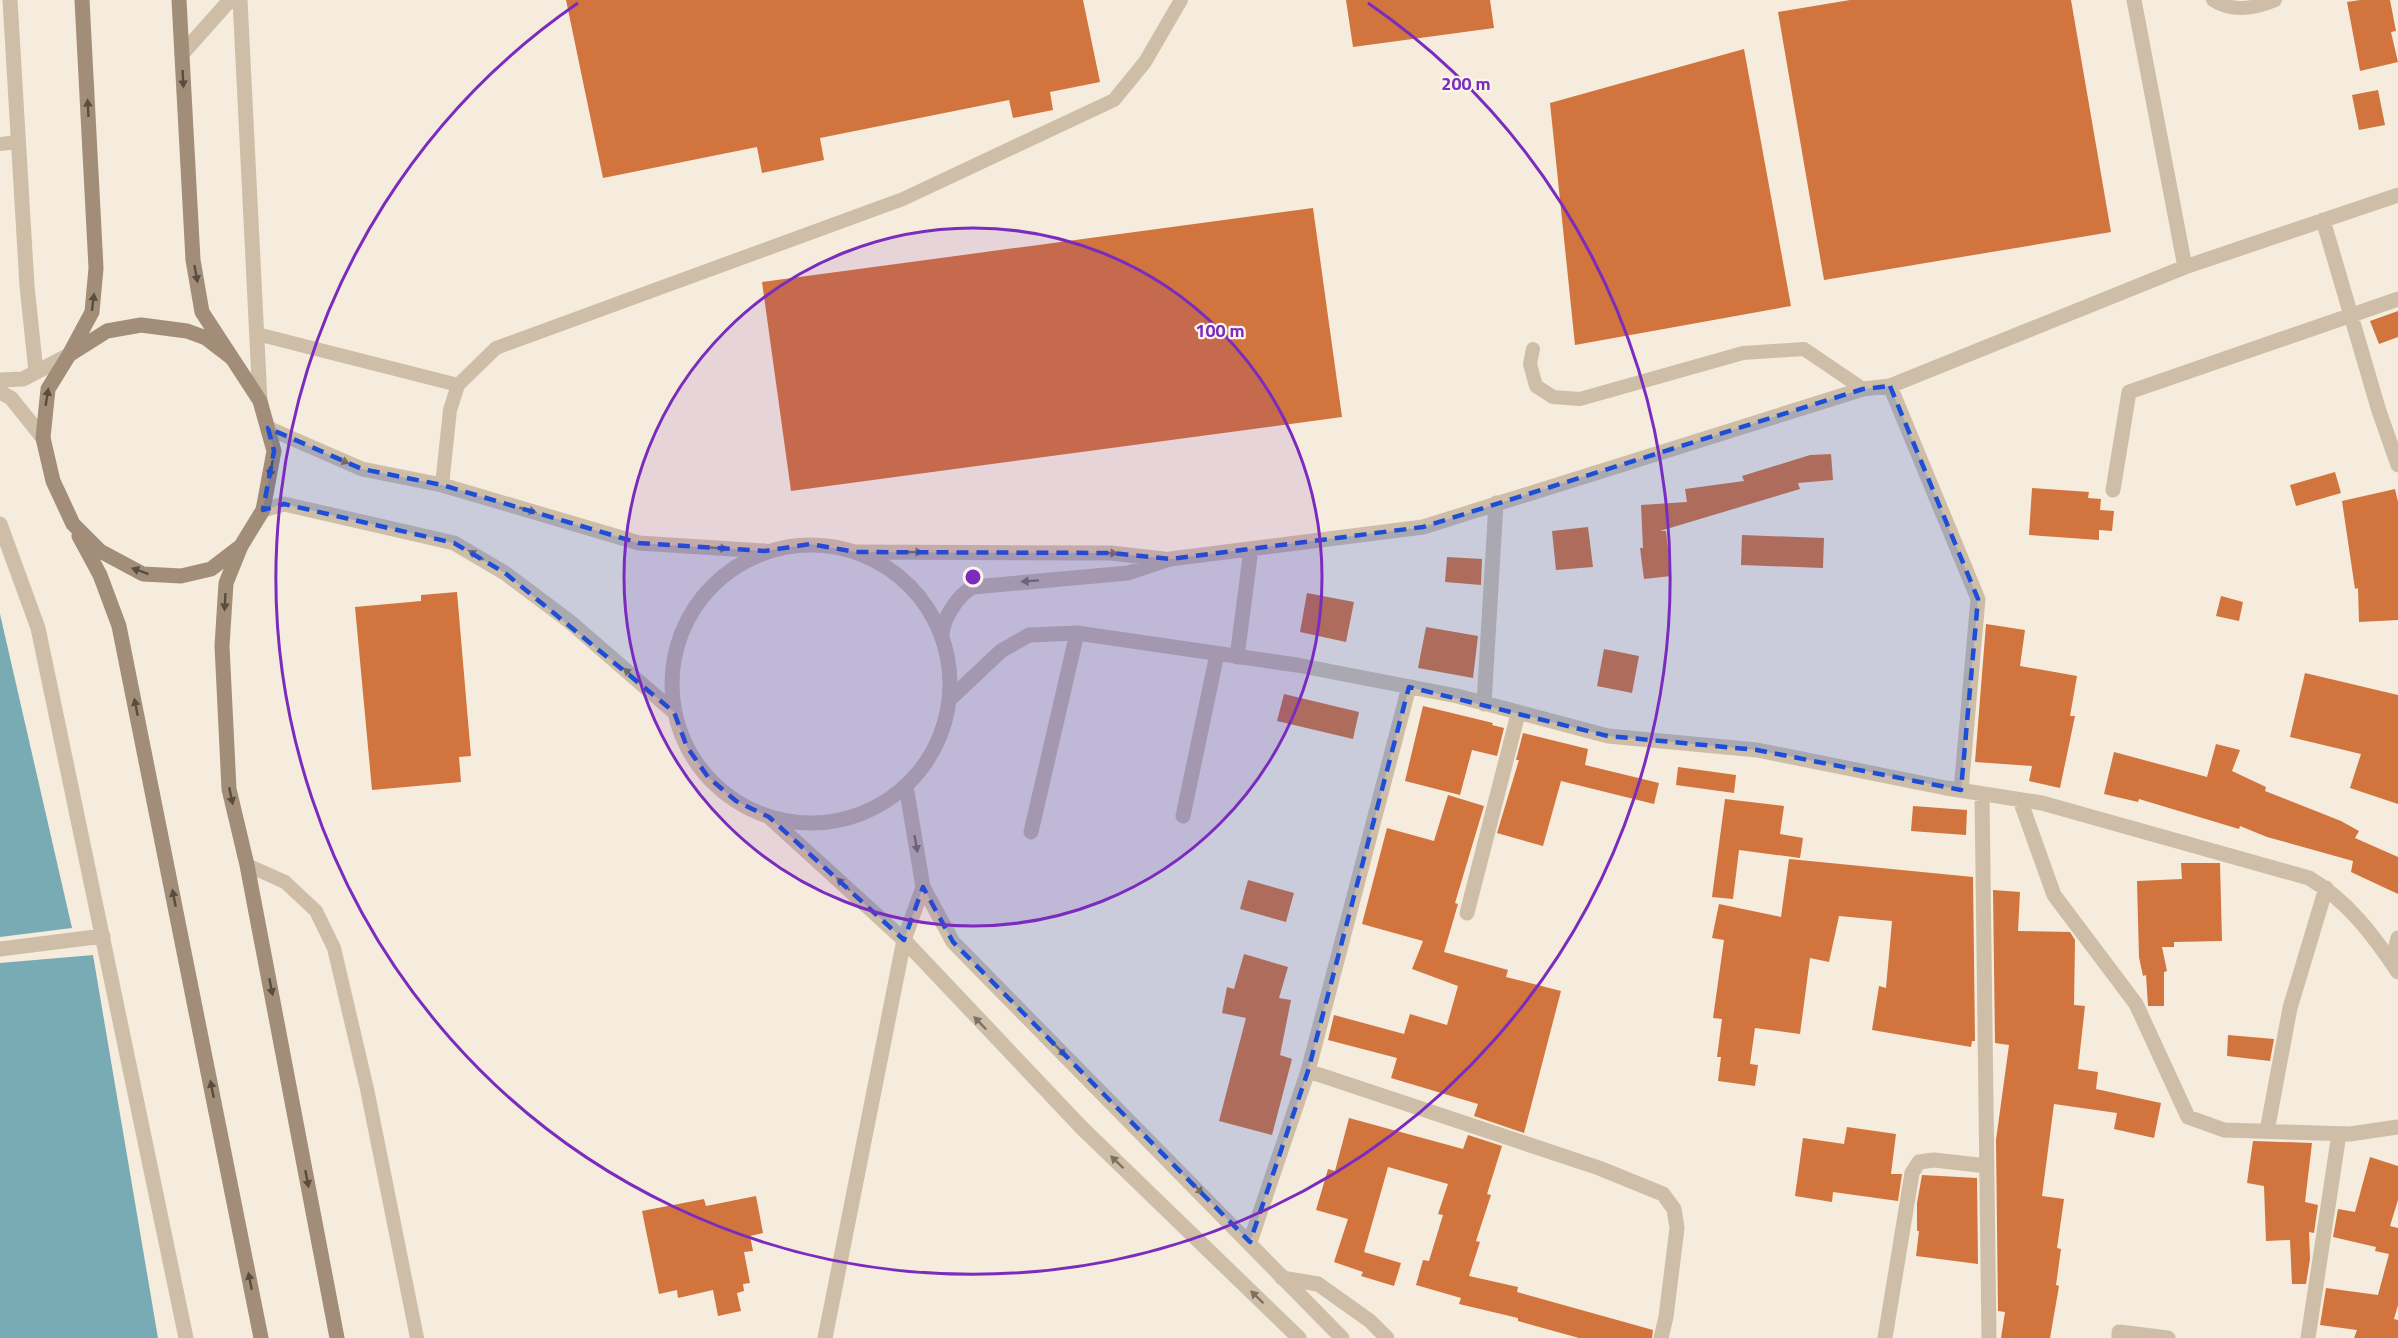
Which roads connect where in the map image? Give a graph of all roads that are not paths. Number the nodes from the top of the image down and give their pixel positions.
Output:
1 (10, 0) edge
2 (82, 0) edge
3 (179, 0) edge
4 (230, 0) edge
5 (240, 0) edge
6 (1181, 0) edge
7 (2134, 0) edge
8 (2212, 0) edge
9 (2275, 0) edge
10 (182, 54) junction
11 (18, 142) junction
12 (0, 144) edge
13 (2398, 195) edge
14 (2323, 220) junction
15 (2185, 267) junction
16 (2398, 299) edge
17 (2351, 315) junction
18 (256, 334) junction
19 (1533, 349) dead end
20 (69, 355) junction
21 (232, 358) junction
22 (36, 372) junction
23 (0, 380) edge
24 (458, 385) junction
25 (1890, 386) junction
26 (1863, 390) junction
27 (0, 392) edge
28 (260, 401) junction
29 (267, 429) junction
30 (43, 438) junction
31 (2398, 465) edge
32 (442, 485) junction
33 (2114, 490) dead end
34 (1496, 503) junction
35 (263, 510) junction
36 (0, 524) edge
37 (73, 524) junction
38 (241, 546) junction
39 (1251, 549) junction
40 (765, 552) junction
41 (856, 552) junction
42 (1170, 559) junction
43 (1077, 633) junction
44 (942, 635) junction
45 (1217, 654) junction
46 (1237, 657) junction
47 (1409, 687) junction
48 (950, 699) junction
49 (1484, 704) junction
50 (674, 712) junction
51 (1518, 714) junction
52 (906, 786) junction
53 (1961, 790) junction
54 (1982, 794) junction
55 (2020, 800) junction
56 (1183, 816) dead end
57 (769, 817) junction
58 (1031, 832) dead end
59 (248, 865) junction
60 (923, 887) junction
61 (2326, 888) junction
62 (1467, 914) dead end
63 (103, 936) junction
64 (2398, 938) edge
65 (904, 940) junction
66 (0, 949) edge
67 (2395, 967) edge
68 (1308, 1071) junction
69 (2398, 1127) edge
70 (2267, 1131) junction
71 (2339, 1134) junction
72 (1987, 1166) junction
73 (1250, 1242) junction
74 (1282, 1278) junction
75 (186, 1338) edge
76 (261, 1338) edge
77 (337, 1338) edge
78 (417, 1338) edge
79 (825, 1338) edge
80 (1299, 1338) edge
81 (1342, 1338) edge
82 (1387, 1338) edge
83 (1661, 1338) edge
84 (1885, 1338) edge
85 (1989, 1338) edge
86 (2119, 1338) edge
87 (2168, 1338) edge
88 (2308, 1338) edge

1 - 11 street
20 -> 2 main road
3 - 10 main road
4 - 10 street
5 - 18 street
6 - 24 lane
7 - 15 street
8 - 9 lane
10 -> 21 main road
11 - 12 lane
11 - 22 street
13 - 14 street
14 - 15 street
14 - 17 street
15 - 25 street
16 - 17 street
17 - 31 street
17 - 33 street
18 - 24 lane
18 - 28 street
19 - 26 lane
20 - 21 main road
20 - 22 street
30 -> 20 main road
21 - 28 main road
22 - 23 street
24 - 32 lane
25 - 26 street
25 - 53 street
26 - 34 street
27 - 30 street
28 - 29 main road
29 -> 32 street
29 -> 35 main road
30 - 37 main road
32 -> 40 street
34 - 39 street
34 - 49 street
35 - 38 main road
50 -> 35 street
36 - 63 street
38 -> 37 main road
76 -> 37 main road
38 -> 59 main road
39 - 42 street
39 - 46 street
40 - 41 street
40 - 50 street
41 -> 42 street
41 - 44 street
42 -> 44 street
43 - 45 street
43 - 48 street
43 - 58 street
44 - 48 street
45 - 46 street
45 - 56 street
46 - 47 street
47 - 49 street
47 - 68 street
48 - 52 street
49 - 51 street
50 - 57 street
51 - 53 street
51 - 62 street
52 - 57 street
52 -> 60 street
53 - 54 street
54 - 55 street
54 - 72 street
55 - 61 street
55 - 70 street
65 -> 57 street
59 -> 77 main road
59 - 78 lane
60 - 65 street
60 -> 73 street
61 - 67 street
61 - 70 street
63 - 66 street
63 - 75 street
64 - 67 street
65 - 79 street
80 -> 65 street
68 - 73 street
68 - 83 street
69 - 71 street
70 - 71 street
71 - 88 street
72 - 84 street
72 - 85 street
73 - 74 street
74 - 81 street
74 - 82 street
86 - 87 street

